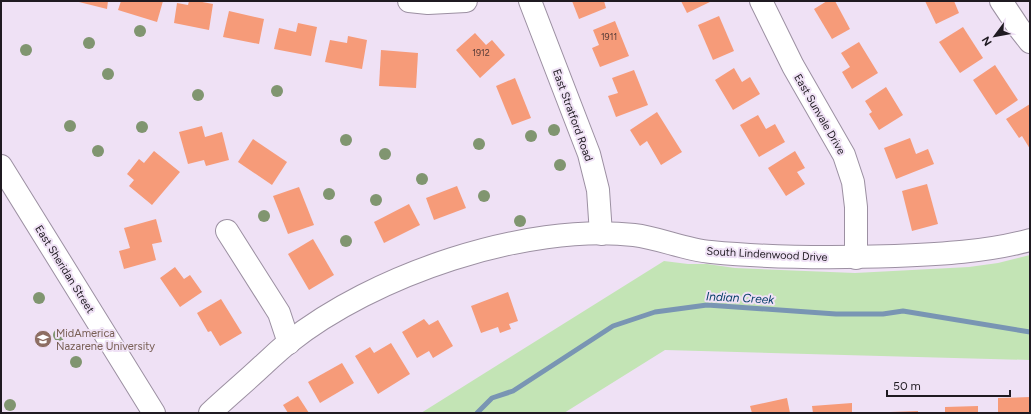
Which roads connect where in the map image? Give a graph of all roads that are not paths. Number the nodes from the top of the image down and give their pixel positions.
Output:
1 (409, 1) edge
2 (466, 1) edge
3 (530, 1) edge
4 (761, 1) edge
5 (1002, 1) edge
6 (1030, 42) edge
7 (1, 166) edge
8 (227, 231) dead end
9 (601, 234) junction
10 (1030, 240) edge
11 (856, 258) junction
12 (289, 343) junction
13 (154, 413) edge
14 (210, 413) edge

1 - 2 street
3 - 9 street, East Stratford Road
4 - 11 street, East Sunvale Drive
5 - 6 street
7 - 13 street, East Sheridan Street
8 - 12 street
9 - 11 street, South Lindenwood Drive
9 - 12 street, South Lindenwood Drive
10 - 11 street, South Lindenwood Drive
12 - 14 street, South Lindenwood Drive

